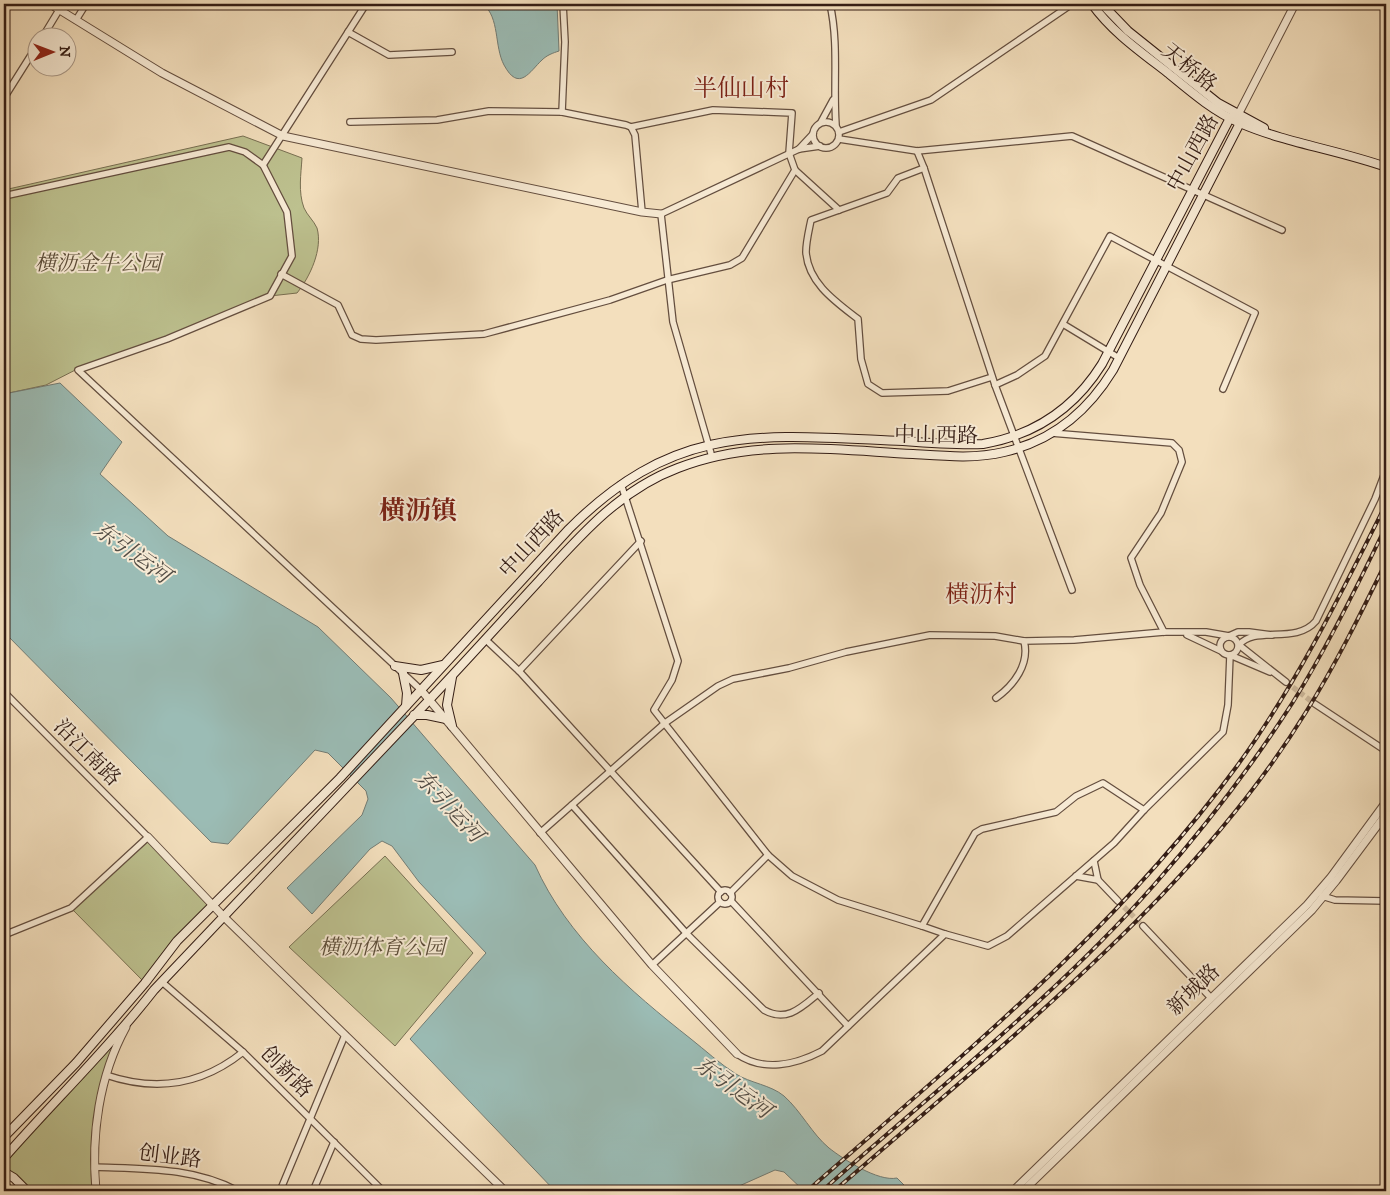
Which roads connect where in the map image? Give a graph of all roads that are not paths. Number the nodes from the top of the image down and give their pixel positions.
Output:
1 (50, 4) edge
2 (86, 4) edge
3 (366, 4) edge
4 (563, 4) edge
5 (830, 4) edge
6 (1072, 4) edge
7 (1092, 4) edge
8 (1102, 4) edge
9 (1294, 4) edge
10 (59, 10) junction
11 (76, 20) junction
12 (48, 28) edge
13 (348, 32) junction
14 (452, 52) dead end
15 (28, 60) edge
16 (4, 98) edge
17 (834, 98) junction
18 (562, 112) junction
19 (1239, 114) junction
20 (1230, 118) junction
21 (350, 122) dead end
22 (822, 122) junction
23 (1240, 124) junction
24 (836, 125) junction
25 (631, 127) junction
26 (839, 132) junction
27 (813, 134) junction
28 (283, 136) junction
29 (1278, 136) junction
30 (839, 139) junction
31 (820, 146) junction
32 (799, 148) junction
33 (917, 152) junction
34 (789, 153) junction
35 (263, 165) junction
36 (1386, 167) edge
37 (924, 168) junction
38 (795, 170) junction
39 (1192, 190) junction
40 (1204, 195) junction
41 (4, 196) edge
42 (839, 210) junction
43 (642, 212) junction
44 (661, 214) junction
45 (1282, 230) dead end
46 (1156, 260) junction
47 (1167, 266) junction
48 (281, 274) junction
49 (666, 280) junction
50 (1063, 324) junction
51 (1108, 352) junction
52 (1119, 358) junction
53 (992, 377) junction
54 (995, 385) junction
55 (1223, 389) dead end
56 (1051, 434) junction
57 (1015, 437) junction
58 (708, 445) junction
59 (1019, 448) junction
60 (712, 457) junction
61 (1386, 470) edge
62 (621, 484) junction
63 (625, 496) junction
64 (641, 541) junction
65 (1072, 590) dead end
66 (1164, 632) junction
67 (1180, 633) junction
68 (1272, 635) junction
69 (1229, 636) junction
70 (485, 639) junction
71 (1024, 641) junction
72 (1239, 645) junction
73 (1222, 652) junction
74 (1230, 655) junction
75 (447, 663) junction
76 (395, 666) junction
77 (456, 671) junction
78 (520, 671) junction
79 (1270, 672) junction
80 (403, 673) junction
81 (1286, 682) tunnel mouth
82 (421, 690) junction
83 (4, 692) edge
84 (996, 698) dead end
85 (430, 699) junction
86 (1315, 704) tunnel mouth
87 (406, 706) junction
88 (414, 715) junction
89 (446, 719) junction
90 (665, 723) junction
91 (452, 726) junction
92 (1386, 751) edge
93 (611, 770) junction
94 (1386, 802) edge
95 (572, 805) junction
96 (1144, 810) junction
97 (1386, 814) edge
98 (540, 833) junction
99 (148, 837) junction
100 (768, 855) junction
101 (1094, 861) junction
102 (1076, 876) junction
103 (1098, 880) junction
104 (721, 892) junction
105 (730, 893) junction
106 (1320, 895) junction
107 (731, 900) junction
108 (1118, 901) tunnel mouth
109 (1386, 901) edge
110 (720, 902) junction
111 (213, 903) junction
112 (224, 917) junction
113 (922, 926) junction
114 (1143, 926) tunnel mouth
115 (687, 934) junction
116 (945, 934) junction
117 (4, 935) edge
118 (652, 965) junction
119 (162, 982) junction
120 (819, 993) junction
121 (1211, 998) junction
122 (129, 1022) junction
123 (848, 1026) junction
124 (345, 1035) junction
125 (243, 1052) junction
126 (737, 1054) joint
127 (106, 1075) junction
128 (310, 1119) junction
129 (4, 1137) edge
130 (334, 1142) junction
131 (4, 1158) edge
132 (94, 1167) junction
133 (4, 1172) edge
134 (4, 1185) edge
135 (10, 1191) edge
136 (27, 1191) edge
137 (96, 1191) edge
138 (238, 1191) edge
139 (280, 1191) edge
140 (313, 1191) edge
141 (383, 1191) edge
142 (505, 1191) edge
143 (1013, 1191) edge
144 (1023, 1191) edge

1 - 10 street
2 - 11 street
3 - 13 street
4 - 18 street
5 - 17 street
6 - 26 street
7 - 20 main road, 天桥路
8 - 19 main road, 天桥路
9 - 19 street
10 - 11 street
10 - 12 street
11 - 28 street
13 - 14 street
13 - 28 street
15 - 16 street
17 - 22 street
17 - 24 street
18 - 21 street
18 - 25 street
19 - 20 main road, 中山西路
19 - 23 main road, 中山西路
19 - 29 main road, 天桥路
20 - 23 main road, 天桥路
20 - 39 main road, 中山西路
22 - 24 street
22 - 27 street
23 - 29 main road, 天桥路
23 - 40 main road, 中山西路
24 - 26 street
25 - 34 street
25 - 43 street
26 - 30 street
27 - 31 street
27 - 32 street
28 - 35 street
28 - 43 street
29 - 36 main road, 天桥路
30 - 31 street
30 - 33 street
31 - 32 street
32 - 34 street
33 - 37 street
33 - 39 street
34 - 38 street
34 - 44 street
35 - 41 street
35 - 48 street
37 - 42 street
37 - 53 street
38 - 42 street
38 - 49 street
39 - 40 street
39 - 46 main road, 中山西路
40 - 45 street
40 - 47 main road, 中山西路
42 - 53 street
43 - 44 street
44 - 49 street
46 - 47 street
46 - 50 street
46 - 51 main road, 中山西路
47 - 52 main road, 中山西路
47 - 55 street
48 - 49 street
48 - 76 street
49 - 58 street
50 - 51 street
50 - 54 street
51 - 52 street
51 - 57 main road, 中山西路
52 - 56 main road, 中山西路
53 - 54 street
54 - 57 street
56 - 59 main road, 中山西路
56 - 66 street
57 - 58 main road, 中山西路
57 - 59 street
58 - 60 street
58 - 62 main road, 中山西路
59 - 60 main road, 中山西路
59 - 65 street
60 - 63 main road, 中山西路
61 - 68 street
62 - 63 street
62 - 75 main road, 中山西路
63 - 64 street
63 - 70 main road, 中山西路
64 - 78 street
64 - 90 street
66 - 67 street
66 - 71 street
67 - 69 street
67 - 73 street
68 - 69 street
68 - 72 street
69 - 72 street
69 - 73 street
70 - 77 main road, 中山西路
70 - 78 street
71 - 84 street
71 - 90 street
72 - 74 street
72 - 79 street
73 - 74 street
74 - 79 street
74 - 96 street
75 - 76 main road
75 - 82 main road, 中山西路
76 - 80 street
77 - 85 main road, 中山西路
77 - 91 main road
78 - 93 street
79 - 81 street
80 - 82 street
80 - 87 main road
82 - 85 street
82 - 87 main road, 中山西路
83 - 99 street, 沿江南路
85 - 88 main road, 中山西路
85 - 89 street
86 - 92 street
87 - 111 main road, 中山西路
88 - 89 main road
88 - 112 main road, 中山西路
89 - 91 street
90 - 93 street
90 - 100 street
91 - 98 street
93 - 95 street
93 - 104 street
94 - 106 street, 新城路
95 - 98 street
95 - 115 street
96 - 101 street
96 - 113 street
97 - 106 street, 新城路
98 - 118 street
99 - 111 street
99 - 117 street
100 - 105 street
100 - 113 street
101 - 102 street
101 - 103 street
102 - 103 street
102 - 116 street
103 - 108 street
104 - 105 street
104 - 110 street
105 - 107 street
106 - 109 street
106 - 121 street, 新城路
106 - 144 street, 新城路
107 - 110 street
107 - 120 street
110 - 115 street
111 - 112 street
111 - 129 main road, 中山西路
112 - 119 main road, 中山西路
112 - 124 street
113 - 116 street
114 - 121 street
115 - 118 street
115 - 120 street
116 - 123 street
118 - 126 street
119 - 122 main road, 中山西路
119 - 125 street, 创新路
120 - 123 street
121 - 143 street, 新城路
122 - 127 street
122 - 131 main road, 中山西路
123 - 126 street
124 - 128 street
124 - 142 street
125 - 127 street
125 - 128 street, 创新路
127 - 132 street
128 - 130 street, 创新路
128 - 139 street
130 - 140 street
130 - 141 street, 创新路
132 - 137 street
132 - 138 street, 创业路
133 - 136 main road
134 - 135 main road

